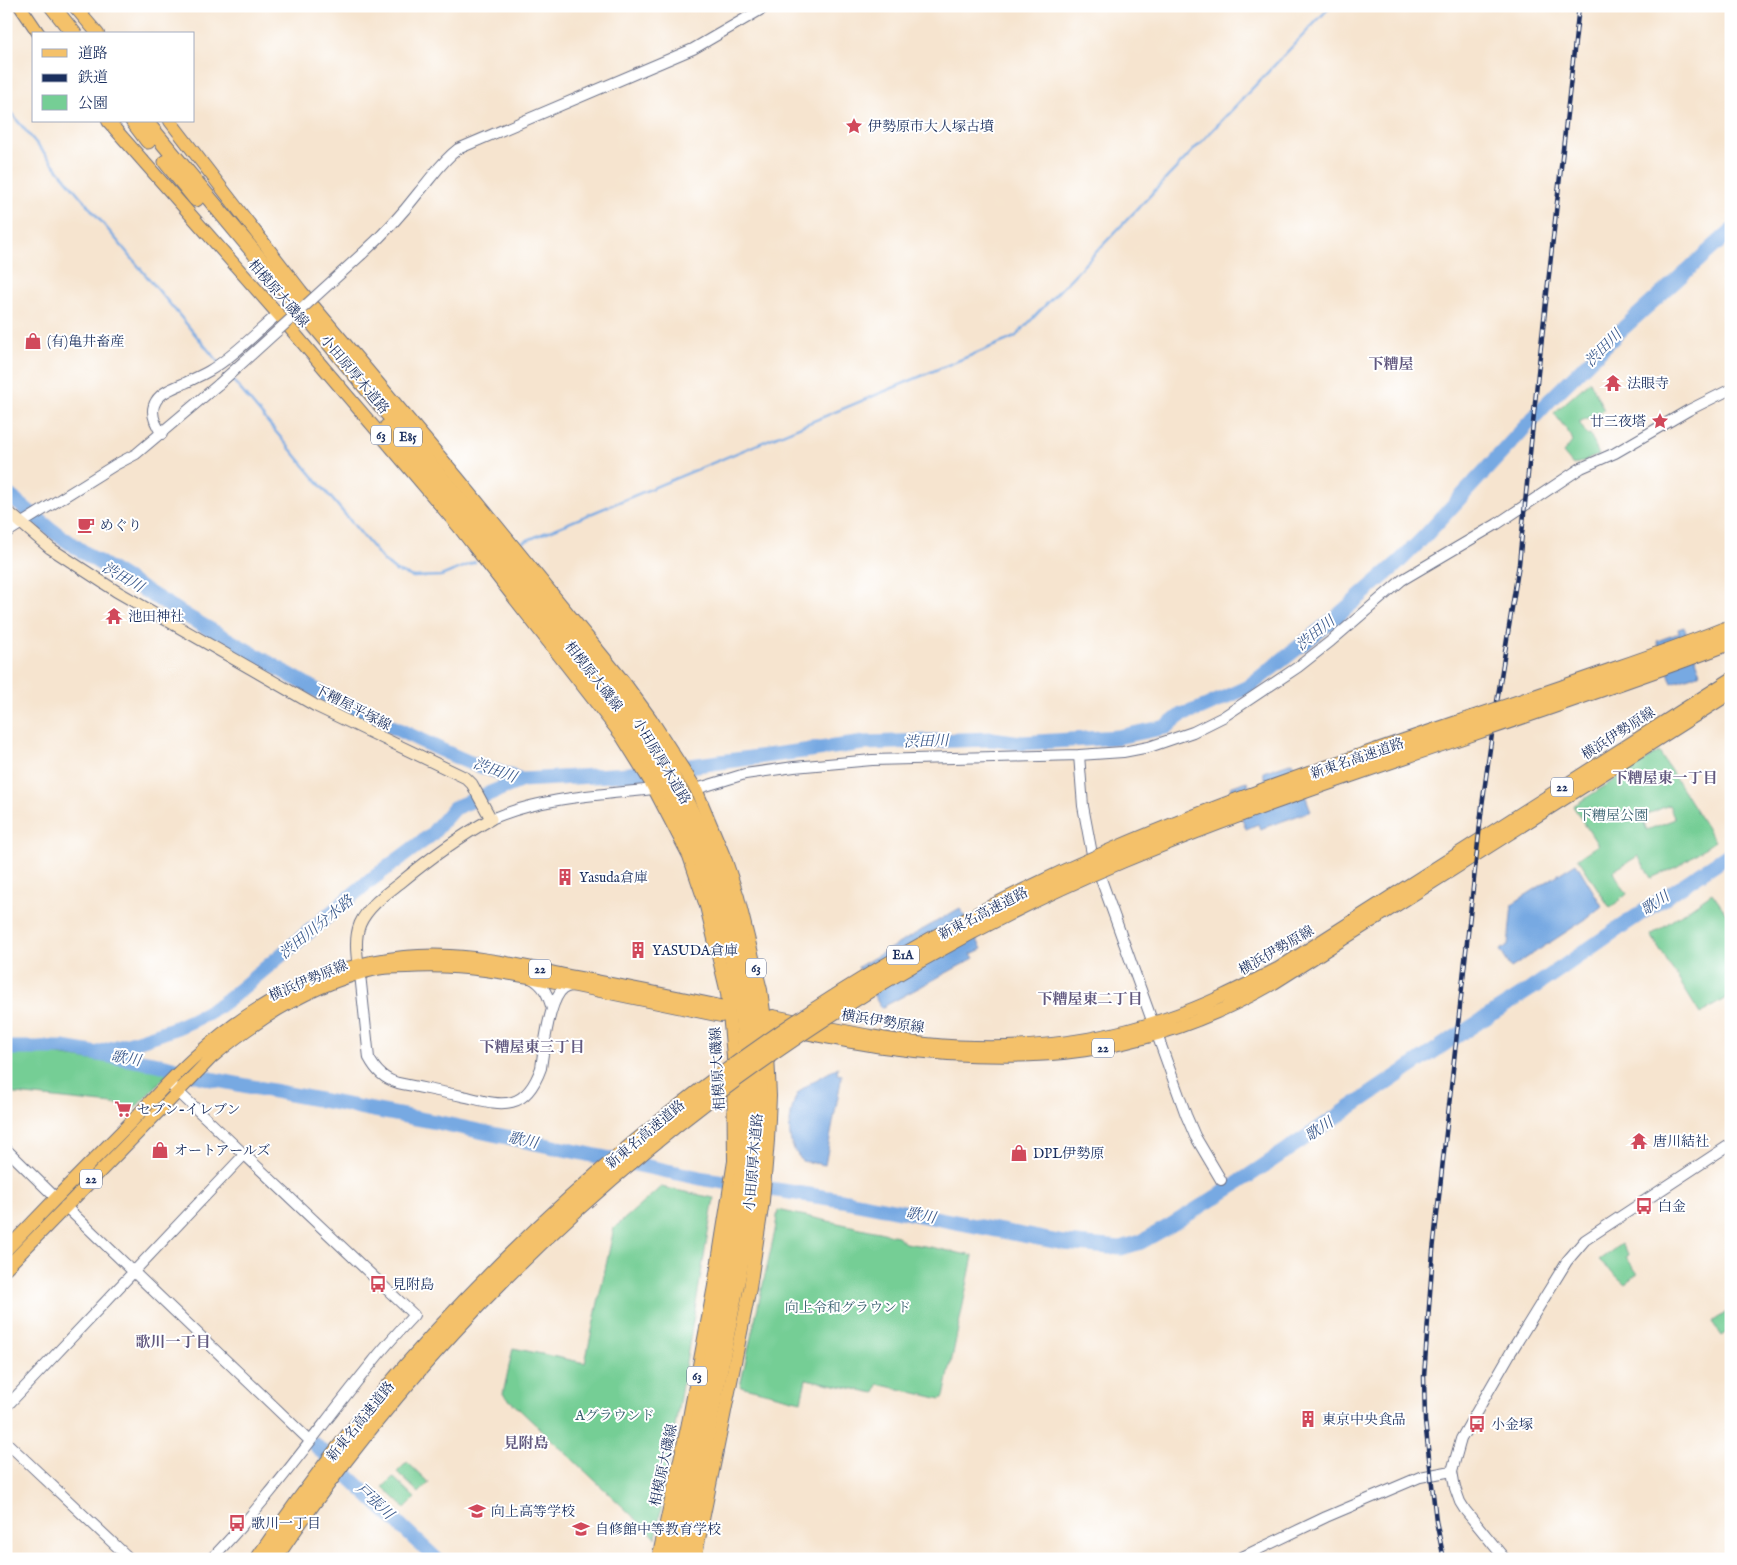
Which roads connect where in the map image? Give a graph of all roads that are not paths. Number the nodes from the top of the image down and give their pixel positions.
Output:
1 (20, 6) edge
2 (40, 6) edge
3 (52, 6) edge
4 (74, 6) edge
5 (767, 6) edge
6 (38, 32) edge
7 (60, 32) edge
8 (72, 32) edge
9 (96, 32) edge
10 (109, 122) edge
11 (134, 122) edge
12 (146, 122) edge
13 (171, 122) edge
14 (278, 314) junction
15 (1731, 389) edge
16 (162, 434) junction
17 (6, 510) edge
18 (23, 523) junction
19 (6, 533) edge
20 (1731, 628) edge
21 (1731, 642) edge
22 (1731, 679) edge
23 (1731, 693) edge
24 (1079, 755) junction
25 (656, 759) junction
26 (666, 782) junction
27 (696, 789) junction
28 (490, 817) junction
29 (359, 969) junction
30 (525, 976) junction
31 (574, 986) junction
32 (552, 1009) junction
33 (774, 1021) dead end
34 (1154, 1029) junction
35 (173, 1085) junction
36 (1731, 1144) edge
37 (6, 1149) edge
38 (244, 1155) junction
39 (750, 1165) junction
40 (1222, 1180) dead end
41 (746, 1197) junction
42 (61, 1202) junction
43 (6, 1250) edge
44 (6, 1268) edge
45 (134, 1271) junction
46 (6, 1407) edge
47 (310, 1441) junction
48 (6, 1442) edge
49 (1452, 1471) junction
50 (130, 1559) edge
51 (211, 1559) edge
52 (258, 1559) edge
53 (274, 1559) edge
54 (658, 1559) edge
55 (671, 1559) edge
56 (683, 1559) edge
57 (696, 1559) edge
58 (1238, 1559) edge
59 (1504, 1559) edge

1 - 6 main road
2 - 7 highway
3 - 8 highway
4 - 9 main road
5 - 16 street, bridge
10 - 14 main road, 相模原大磯線 / 63
11 - 25 highway, 小田原厚木道路 / E85
12 - 25 highway, 小田原厚木道路 / E85
13 - 25 main road, 相模原大磯線 / 63
14 - 16 street
14 - 25 main road, 相模原大磯線 / 63
15 - 24 street
16 - 18 street
17 - 18 main road, 下糟屋平塚線
18 - 19 street
18 - 28 main road, 下糟屋平塚線
20 - 52 highway, 新東名高速道路 / E1A, bridge
21 - 53 highway, 新東名高速道路 / E1A, bridge
22 - 34 main road, 横浜伊勢原線 / 22
23 - 34 main road, 横浜伊勢原線 / 22
24 - 27 street
24 - 34 street
25 - 26 highway, 小田原厚木道路 / E85
25 - 26 main road, 相模原大磯線 / 63
26 - 27 main road, 相模原大磯線 / 63
26 - 28 street
26 - 39 main road, 相模原大磯線 / 63
26 - 39 highway, 小田原厚木道路 / E85
27 - 39 main road, 相模原大磯線 / 63
28 - 29 main road
29 - 30 main road, 横浜伊勢原線 / 22
29 - 31 main road, 横浜伊勢原線 / 22
29 - 32 street
29 - 35 main road, 横浜伊勢原線 / 22
29 - 35 main road, 横浜伊勢原線 / 22
30 - 31 main road, 横浜伊勢原線 / 22
30 - 32 street
31 - 32 street
33 - 34 main road, 横浜伊勢原線 / 22
34 - 40 street
35 - 38 street
35 - 42 main road, 横浜伊勢原線 / 22
36 - 49 street
37 - 42 street
38 - 45 street
38 - 47 street
39 - 41 highway, 小田原厚木道路 / E85
39 - 41 main road, 相模原大磯線 / 63
41 - 54 main road, 相模原大磯線 / 63
41 - 55 highway, 小田原厚木道路 / E85
41 - 56 highway, 小田原厚木道路 / E85
41 - 57 main road, 相模原大磯線 / 63
42 - 43 main road, 横浜伊勢原線 / 22
42 - 44 main road, 横浜伊勢原線 / 22
42 - 45 street
45 - 46 street
45 - 47 street
47 - 51 street
48 - 50 street
49 - 58 street
49 - 59 street

